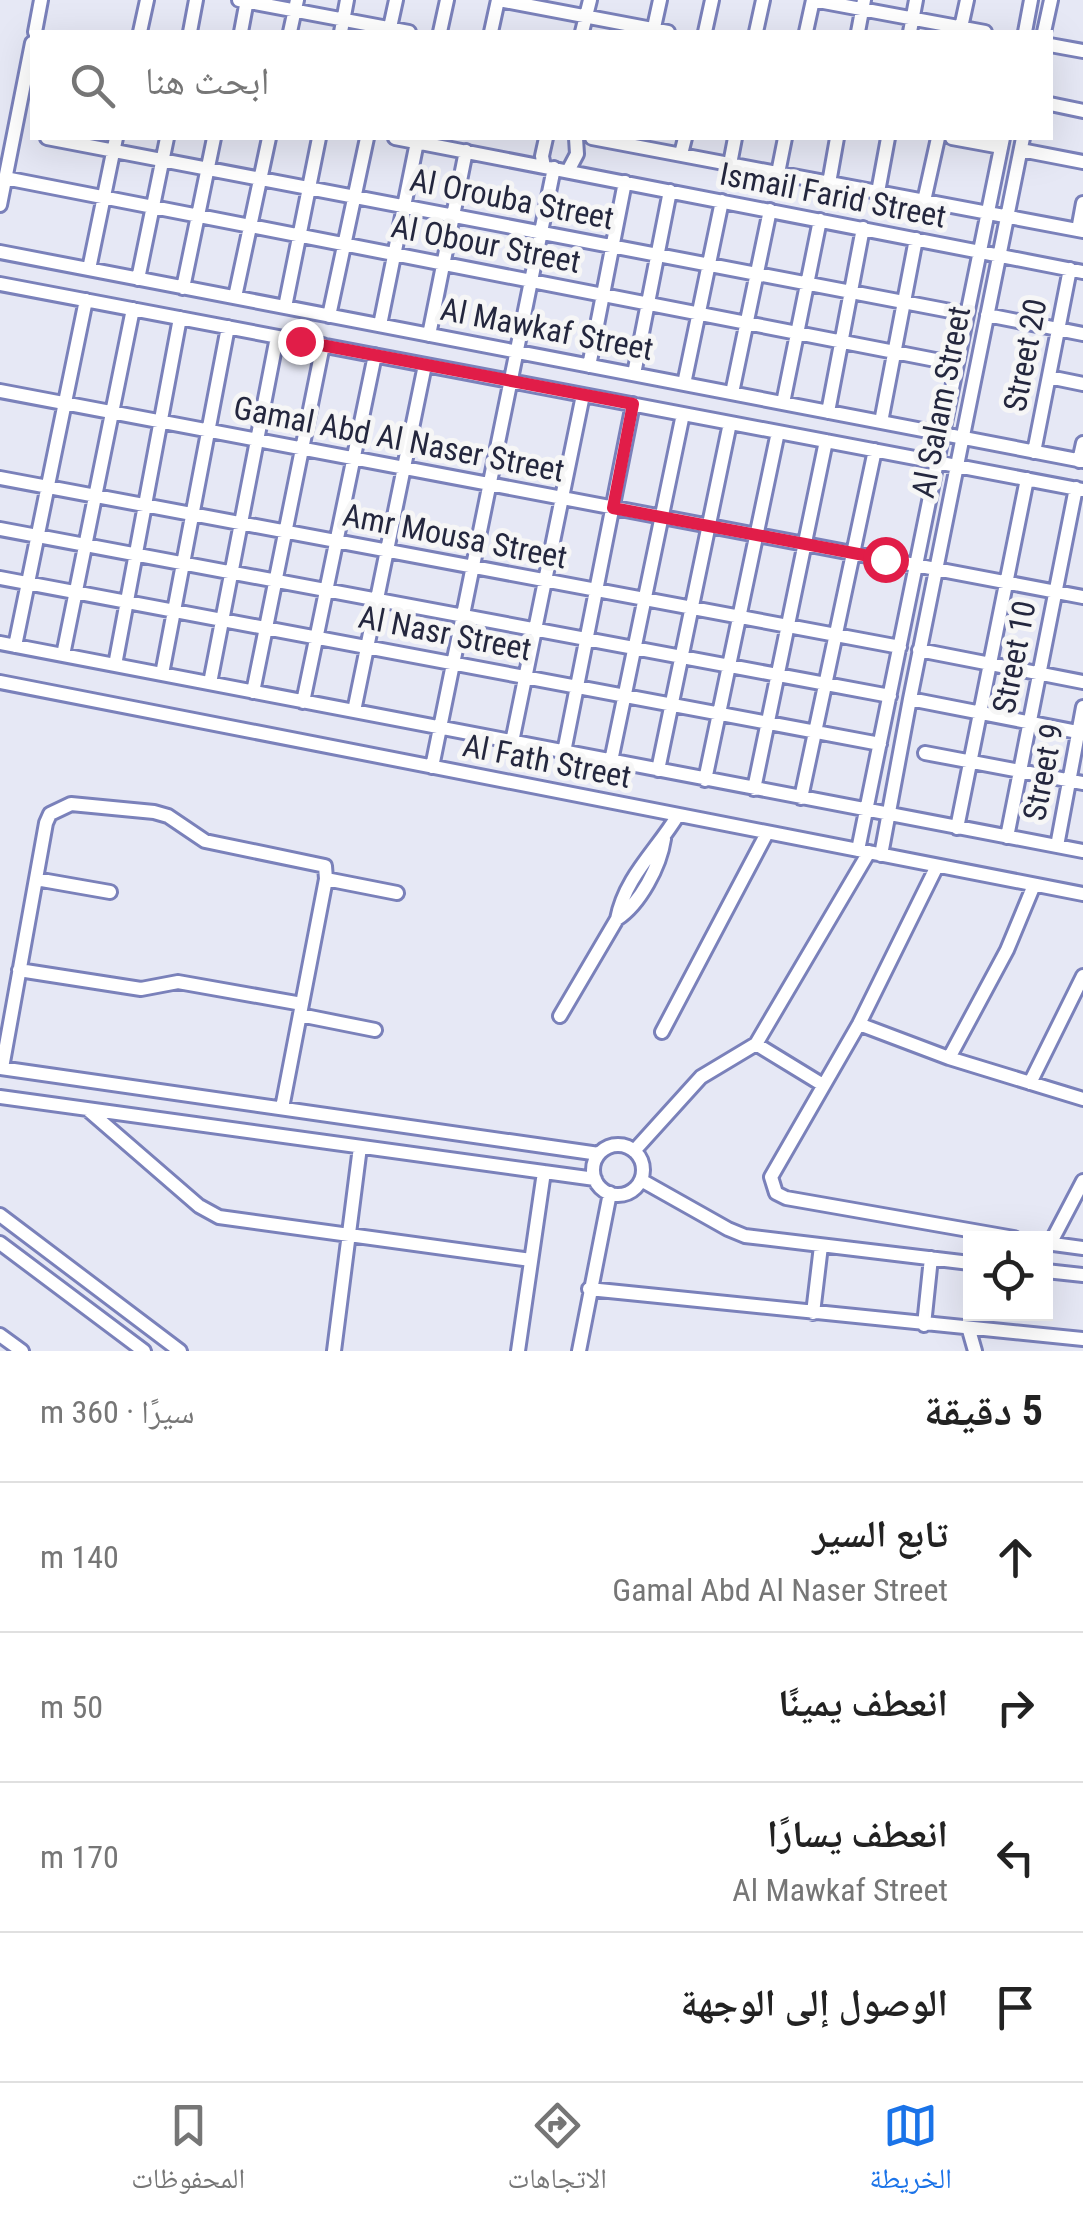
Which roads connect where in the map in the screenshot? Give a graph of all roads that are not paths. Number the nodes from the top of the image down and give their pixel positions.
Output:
1 (41, 0) edge
2 (147, 0) edge
3 (196, 0) edge
4 (244, 0) edge
5 (347, 0) edge
6 (396, 0) edge
7 (447, 0) edge
8 (498, 0) edge
9 (590, 0) edge
10 (660, 0) edge
11 (712, 0) edge
12 (763, 0) edge
13 (813, 0) edge
14 (916, 0) edge
15 (967, 0) edge
16 (1032, 0) edge
17 (1051, 0) edge
18 (296, 5) edge
19 (864, 5) edge
20 (586, 17) junction
21 (342, 26) edge
22 (911, 26) edge
23 (38, 30) edge
24 (140, 30) edge
25 (190, 30) edge
26 (241, 30) edge
27 (290, 30) edge
28 (380, 30) edge
29 (390, 30) edge
30 (440, 30) edge
31 (491, 30) edge
32 (583, 30) edge
33 (649, 30) edge
34 (659, 30) edge
35 (705, 30) edge
36 (756, 30) edge
37 (806, 30) edge
38 (858, 30) edge
39 (960, 30) edge
40 (1024, 30) edge
41 (1044, 30) edge
42 (1053, 46) edge
43 (1083, 51) edge
44 (30, 67) edge
45 (1053, 105) edge
46 (1083, 110) edge
47 (15, 131) junction
48 (30, 135) edge
49 (70, 140) edge
50 (167, 140) edge
51 (214, 140) edge
52 (270, 140) edge
53 (319, 140) edge
54 (368, 140) edge
55 (406, 140) edge
56 (546, 140) edge
57 (576, 140) edge
58 (685, 140) edge
59 (735, 140) edge
60 (785, 140) edge
61 (838, 140) edge
62 (888, 140) edge
63 (938, 140) edge
64 (977, 140) edge
65 (632, 141) edge
66 (417, 142) junction
67 (1002, 142) edge
68 (115, 144) edge
69 (1022, 144) edge
70 (466, 151) junction
71 (682, 154) junction
72 (163, 160) junction
73 (1083, 162) edge
74 (730, 164) junction
75 (208, 168) junction
76 (556, 169) junction
77 (778, 173) junction
78 (6, 178) junction
79 (260, 178) junction
80 (625, 182) junction
81 (829, 182) junction
82 (309, 188) junction
83 (670, 191) junction
84 (878, 192) junction
85 (104, 197) junction
86 (355, 197) junction
87 (722, 201) junction
88 (924, 201) junction
89 (1083, 203) edge
90 (0, 205) edge
91 (404, 206) junction
92 (153, 207) junction
93 (770, 210) junction
94 (987, 213) junction
95 (198, 216) junction
96 (453, 216) junction
97 (1007, 217) junction
98 (820, 220) junction
99 (250, 226) junction
100 (863, 228) junction
101 (1080, 231) edge
102 (541, 232) junction
103 (299, 236) junction
104 (916, 239) junction
105 (345, 244) junction
106 (612, 246) junction
107 (979, 251) junction
108 (0, 252) edge
109 (394, 254) junction
110 (658, 255) junction
111 (999, 255) junction
112 (444, 264) junction
113 (708, 265) junction
114 (89, 270) junction
115 (1076, 270) edge
116 (757, 274) junction
117 (138, 279) junction
118 (531, 281) junction
119 (0, 284) edge
120 (807, 284) junction
121 (183, 288) junction
122 (851, 292) junction
123 (603, 295) junction
124 (235, 298) junction
125 (86, 300) junction
126 (904, 302) junction
127 (648, 304) junction
128 (284, 307) junction
129 (133, 309) junction
130 (698, 314) junction
131 (966, 314) junction
132 (987, 315) junction
133 (330, 316) junction
134 (180, 318) junction
135 (746, 323) junction
136 (380, 326) junction
137 (228, 327) junction
138 (1058, 329) junction
139 (797, 332) junction
140 (1083, 334) edge
141 (429, 335) junction
142 (277, 336) junction
143 (842, 342) junction
144 (323, 345) junction
145 (517, 352) junction
146 (895, 352) junction
147 (375, 355) junction
148 (956, 364) junction
149 (426, 365) junction
150 (588, 366) junction
151 (634, 374) junction
152 (1049, 377) junction
153 (511, 381) junction
154 (684, 384) junction
155 (1083, 384) edge
156 (0, 391) edge
157 (732, 393) junction
158 (583, 395) junction
159 (782, 403) junction
160 (65, 404) junction
161 (633, 404) junction
162 (112, 412) junction
163 (828, 412) junction
164 (684, 414) junction
165 (161, 422) junction
166 (730, 422) junction
167 (881, 422) junction
168 (208, 431) junction
169 (778, 432) junction
170 (942, 435) junction
171 (962, 438) junction
172 (257, 440) junction
173 (826, 441) junction
174 (1083, 444) edge
175 (302, 448) junction
176 (876, 450) junction
177 (1034, 452) junction
178 (354, 458) junction
179 (1081, 461) edge
180 (936, 462) junction
181 (956, 466) junction
182 (404, 468) junction
183 (0, 478) edge
184 (1028, 479) junction
185 (490, 484) junction
186 (48, 487) junction
187 (1079, 489) edge
188 (96, 496) junction
189 (562, 498) junction
190 (145, 506) junction
191 (613, 508) junction
192 (192, 514) junction
193 (662, 517) junction
194 (241, 524) junction
195 (708, 526) junction
196 (0, 529) edge
197 (285, 532) junction
198 (756, 534) junction
199 (37, 536) junction
200 (336, 542) junction
201 (805, 544) junction
202 (86, 545) junction
203 (387, 551) junction
204 (853, 553) junction
205 (136, 555) junction
206 (183, 564) junction
207 (916, 565) junction
208 (473, 567) junction
209 (936, 569) junction
210 (231, 572) junction
211 (0, 578) edge
212 (275, 581) junction
213 (545, 581) junction
214 (1006, 582) junction
215 (28, 584) junction
216 (326, 590) junction
217 (596, 590) junction
218 (1056, 591) junction
219 (76, 592) junction
220 (1083, 596) edge
221 (645, 599) junction
222 (376, 600) junction
223 (127, 602) junction
224 (692, 608) junction
225 (174, 611) junction
226 (463, 616) junction
227 (739, 617) junction
228 (222, 620) junction
229 (788, 626) junction
230 (266, 628) junction
231 (535, 630) junction
232 (836, 635) junction
233 (316, 637) junction
234 (586, 639) junction
235 (0, 642) edge
236 (15, 646) junction
237 (367, 647) junction
238 (900, 647) junction
239 (634, 648) junction
240 (919, 650) junction
241 (63, 655) junction
242 (682, 657) junction
243 (454, 663) junction
244 (990, 664) junction
245 (115, 665) junction
246 (729, 666) junction
247 (162, 674) junction
248 (1040, 674) junction
249 (778, 675) junction
250 (526, 676) junction
251 (0, 682) edge
252 (1083, 682) edge
253 (210, 684) junction
254 (826, 684) junction
255 (577, 686) junction
256 (252, 692) junction
257 (625, 695) junction
258 (890, 696) junction
259 (910, 699) junction
260 (303, 702) junction
261 (672, 704) junction
262 (1083, 708) edge
263 (354, 711) junction
264 (980, 712) junction
265 (720, 713) junction
266 (768, 722) junction
267 (1030, 722) junction
268 (440, 728) junction
269 (816, 731) junction
270 (1081, 732) edge
271 (512, 742) junction
272 (880, 744) junction
273 (564, 752) junction
274 (925, 753) dead end
275 (611, 761) junction
276 (970, 762) junction
277 (432, 767) junction
278 (658, 770) junction
279 (1020, 771) junction
280 (705, 780) junction
281 (1076, 782) edge
282 (754, 789) junction
283 (801, 798) junction
284 (867, 811) junction
285 (678, 815) junction
286 (889, 815) junction
287 (957, 828) junction
288 (767, 832) junction
289 (1007, 837) junction
290 (1056, 846) junction
291 (1083, 851) edge
292 (870, 853) junction
293 (938, 866) junction
294 (36, 879) junction
295 (326, 879) junction
296 (1034, 885) junction
297 (110, 892) dead end
298 (398, 893) dead end
299 (1083, 894) edge
300 (20, 970) junction
301 (1083, 976) edge
302 (301, 1009) junction
303 (560, 1016) dead end
304 (858, 1024) junction
305 (375, 1030) dead end
306 (662, 1032) dead end
307 (756, 1044) junction
308 (949, 1058) junction
309 (1, 1068) edge
310 (1030, 1083) junction
311 (823, 1085) junction
312 (0, 1097) edge
313 (1083, 1099) edge
314 (282, 1108) junction
315 (88, 1109) junction
316 (360, 1147) junction
317 (634, 1151) junction
318 (599, 1154) junction
319 (544, 1172) junction
320 (595, 1180) junction
321 (640, 1180) junction
322 (1083, 1181) edge
323 (610, 1193) junction
324 (0, 1215) edge
325 (972, 1231) edge
326 (348, 1235) junction
327 (1053, 1235) edge
328 (0, 1243) edge
329 (1053, 1245) edge
330 (821, 1246) junction
331 (1083, 1248) edge
332 (931, 1258) junction
333 (532, 1260) junction
334 (963, 1261) edge
335 (1053, 1272) edge
336 (1083, 1275) edge
337 (589, 1289) junction
338 (813, 1313) junction
339 (924, 1325) junction
340 (970, 1330) junction
341 (0, 1334) edge
342 (1083, 1339) edge
343 (22, 1351) edge
344 (144, 1351) edge
345 (180, 1351) edge
346 (334, 1351) edge
347 (518, 1351) edge
348 (579, 1351) edge
349 (975, 1351) edge

1 - 23 street
2 - 24 street
3 - 25 street
4 - 18 street
4 - 26 street
5 - 21 street
6 - 29 street
7 - 30 street
8 - 20 street
8 - 31 street
9 - 20 street
10 - 34 street
11 - 35 street
12 - 36 street
13 - 19 street
13 - 37 street
14 - 22 street
15 - 39 street
16 - 40 street
17 - 41 street
18 - 21 street
18 - 27 street
19 - 22 street
19 - 38 street
20 - 32 street
20 - 33 street
21 - 28 street
22 - 39 street
42 - 43 street
44 - 47 street
45 - 46 street
47 - 48 street
47 - 78 street
49 - 68 street, Al Orouba Street
50 - 72 street
51 - 75 street
52 - 79 street
53 - 82 street
54 - 86 street
55 - 66 street, Ismail Farid Street
56 - 76 street
57 - 76 street
58 - 71 street
59 - 74 street
60 - 77 street
61 - 81 street
62 - 84 street
63 - 88 street
64 - 67 street
65 - 71 street, Ismail Farid Street
66 - 70 street, Ismail Farid Street
66 - 91 street
67 - 94 street, Al Salam Street
68 - 72 street, Al Orouba Street
68 - 85 street
69 - 73 street
69 - 97 street, Al Salam Street
70 - 76 street, Ismail Farid Street
70 - 96 street
71 - 74 street, Ismail Farid Street
72 - 75 street, Al Orouba Street
72 - 92 street
74 - 77 street, Ismail Farid Street
75 - 79 street, Al Orouba Street
75 - 95 street
76 - 80 street, Ismail Farid Street
76 - 102 street
77 - 81 street, Ismail Farid Street
78 - 85 street, Al Obour Street
78 - 90 street
79 - 82 street, Al Orouba Street
79 - 99 street
80 - 83 street, Ismail Farid Street
80 - 106 street
81 - 84 street, Ismail Farid Street
82 - 86 street, Al Orouba Street
82 - 103 street
83 - 87 street, Ismail Farid Street
83 - 110 street
84 - 88 street, Ismail Farid Street
85 - 92 street, Al Obour Street
85 - 114 street
86 - 91 street, Al Orouba Street
86 - 105 street
87 - 93 street, Ismail Farid Street
87 - 113 street
88 - 94 street, Ismail Farid Street
89 - 101 street
91 - 96 street, Al Orouba Street
91 - 109 street
92 - 95 street, Al Obour Street
92 - 117 street
93 - 98 street, Ismail Farid Street
93 - 116 street
94 - 97 street, Ismail Farid Street
94 - 107 street, Al Salam Street
95 - 99 street, Al Obour Street
95 - 121 street
96 - 102 street, Al Orouba Street
96 - 112 street
97 - 101 street, Ismail Farid Street
97 - 111 street, Al Salam Street
98 - 100 street, Ismail Farid Street
98 - 120 street
99 - 103 street, Al Obour Street
99 - 124 street
100 - 104 street, Ismail Farid Street
100 - 122 street
102 - 106 street, Al Orouba Street
102 - 118 street
103 - 105 street, Al Obour Street
103 - 128 street
104 - 107 street, Ismail Farid Street
104 - 126 street
105 - 109 street, Al Obour Street
105 - 133 street
106 - 110 street, Al Orouba Street
106 - 123 street
107 - 111 street, Ismail Farid Street
107 - 131 street, Al Salam Street
108 - 114 street, Al Mawkaf Street
109 - 112 street, Al Obour Street
109 - 136 street
110 - 113 street, Al Orouba Street
110 - 127 street
111 - 115 street, Ismail Farid Street
111 - 132 street, Al Salam Street
112 - 118 street, Al Obour Street
112 - 141 street
113 - 116 street, Al Orouba Street
113 - 130 street
114 - 117 street, Al Mawkaf Street
115 - 138 street, Street 20
116 - 120 street, Al Orouba Street
116 - 135 street
117 - 121 street, Al Mawkaf Street
118 - 123 street, Al Obour Street
118 - 145 street
119 - 125 street, Al Mawkaf Street
120 - 122 street, Al Orouba Street
120 - 139 street
121 - 124 street, Al Mawkaf Street
122 - 126 street, Al Orouba Street
122 - 143 street
123 - 127 street, Al Obour Street
123 - 150 street
124 - 128 street, Al Mawkaf Street
125 - 129 street, Al Mawkaf Street
125 - 160 street
126 - 131 street, Al Orouba Street
126 - 146 street
127 - 130 street, Al Obour Street
127 - 151 street
128 - 133 street, Al Mawkaf Street
129 - 134 street, Al Mawkaf Street
129 - 162 street
130 - 135 street, Al Obour Street
130 - 154 street
131 - 148 street, Al Salam Street
132 - 138 street
132 - 171 street, Al Salam Street
133 - 136 street, Al Mawkaf Street
134 - 137 street, Al Mawkaf Street
134 - 165 street
135 - 139 street, Al Obour Street
135 - 157 street
136 - 141 street, Al Mawkaf Street
137 - 142 street, Al Mawkaf Street
137 - 168 street
138 - 140 street
138 - 152 street, Street 20
139 - 143 street, Al Obour Street
139 - 159 street
141 - 145 street, Al Mawkaf Street
142 - 144 street, Al Mawkaf Street
142 - 172 street
143 - 146 street, Al Obour Street
143 - 163 street
144 - 147 street, Al Mawkaf Street
144 - 175 street
145 - 150 street, Al Mawkaf Street
145 - 153 street
146 - 148 street, Al Obour Street
146 - 167 street
147 - 149 street, Al Mawkaf Street
147 - 178 street
148 - 170 street, Al Salam Street
149 - 153 street, Al Mawkaf Street
149 - 182 street
150 - 151 street, Al Mawkaf Street
151 - 154 street, Al Mawkaf Street
152 - 155 street
152 - 177 street, Street 20
153 - 158 street, Al Mawkaf Street
153 - 185 street
154 - 157 street, Al Mawkaf Street
156 - 160 street, Gamal Abd Al Naser Street
157 - 159 street, Al Mawkaf Street
158 - 161 street, Al Mawkaf Street
158 - 189 street
159 - 163 street, Al Mawkaf Street
160 - 162 street, Gamal Abd Al Naser Street
160 - 186 street
161 - 164 street, Al Mawkaf Street
161 - 191 street
162 - 165 street, Gamal Abd Al Naser Street
162 - 188 street
163 - 167 street, Al Mawkaf Street
164 - 166 street, Al Mawkaf Street
164 - 193 street
165 - 168 street, Gamal Abd Al Naser Street
165 - 190 street
166 - 169 street, Al Mawkaf Street
166 - 195 street
167 - 170 street, Al Mawkaf Street
168 - 172 street, Gamal Abd Al Naser Street
168 - 192 street
169 - 173 street, Al Mawkaf Street
169 - 198 street
170 - 171 street, Al Mawkaf Street
170 - 180 street, Al Salam Street
171 - 177 street, Al Mawkaf Street
171 - 181 street, Al Salam Street
172 - 175 street, Gamal Abd Al Naser Street
172 - 194 street
173 - 176 street, Al Mawkaf Street
173 - 201 street
174 - 179 street
175 - 178 street, Gamal Abd Al Naser Street
175 - 197 street
176 - 180 street, Al Mawkaf Street
176 - 204 street
177 - 179 street, Al Mawkaf Street
178 - 182 street, Gamal Abd Al Naser Street
178 - 200 street
180 - 181 street, Al Mawkaf Street
180 - 207 street, Al Salam Street
181 - 184 street, Al Mawkaf Street
181 - 209 street, Al Salam Street
182 - 185 street, Gamal Abd Al Naser Street
182 - 203 street
183 - 186 street, Amr Mousa Street
184 - 187 street, Al Mawkaf Street
184 - 214 street
185 - 189 street, Gamal Abd Al Naser Street
185 - 208 street
186 - 188 street, Amr Mousa Street
186 - 199 street
187 - 218 street, Street 10
188 - 190 street, Amr Mousa Street
188 - 202 street
189 - 191 street, Gamal Abd Al Naser Street
189 - 213 street
190 - 192 street, Amr Mousa Street
190 - 205 street
191 - 193 street, Gamal Abd Al Naser Street
191 - 217 street
192 - 194 street, Amr Mousa Street
192 - 206 street
193 - 195 street, Gamal Abd Al Naser Street
193 - 221 street
194 - 197 street, Amr Mousa Street
194 - 210 street
195 - 198 street, Gamal Abd Al Naser Street
195 - 224 street
196 - 199 street
197 - 200 street, Amr Mousa Street
197 - 212 street
198 - 201 street, Gamal Abd Al Naser Street
198 - 227 street
199 - 202 street
199 - 215 street
200 - 203 street, Amr Mousa Street
200 - 216 street
201 - 204 street, Gamal Abd Al Naser Street
201 - 229 street
202 - 205 street
202 - 219 street
203 - 208 street, Amr Mousa Street
203 - 222 street
204 - 207 street, Gamal Abd Al Naser Street
204 - 232 street
205 - 206 street
205 - 223 street
206 - 210 street
206 - 225 street
207 - 209 street, Gamal Abd Al Naser Street
207 - 238 street, Al Salam Street
208 - 213 street, Amr Mousa Street
208 - 226 street
209 - 214 street, Gamal Abd Al Naser Street
209 - 240 street, Al Salam Street
210 - 212 street
210 - 228 street
211 - 215 street, Al Nasr Street
212 - 216 street
212 - 230 street
213 - 217 street, Amr Mousa Street
213 - 231 street
214 - 218 street, Gamal Abd Al Naser Street
214 - 244 street
215 - 219 street, Al Nasr Street
215 - 236 street
216 - 222 street
216 - 233 street
217 - 221 street, Amr Mousa Street
217 - 234 street
218 - 220 street, Gamal Abd Al Naser Street
218 - 248 street, Street 10
219 - 223 street, Al Nasr Street
219 - 241 street
221 - 224 street, Amr Mousa Street
221 - 239 street
222 - 226 street
222 - 237 street
223 - 225 street, Al Nasr Street
223 - 245 street
224 - 227 street, Amr Mousa Street
224 - 242 street
225 - 228 street, Al Nasr Street
225 - 247 street
226 - 231 street
226 - 243 street
227 - 229 street, Amr Mousa Street
227 - 246 street
228 - 230 street, Al Nasr Street
228 - 253 street
229 - 232 street, Amr Mousa Street
229 - 249 street
230 - 233 street, Al Nasr Street
230 - 256 street
231 - 234 street
231 - 250 street
232 - 238 street, Amr Mousa Street
232 - 254 street
233 - 237 street, Al Nasr Street
233 - 260 street
234 - 239 street
234 - 255 street
235 - 236 street, Al Fath Street
236 - 241 street, Al Fath Street
237 - 243 street, Al Nasr Street
237 - 263 street
238 - 258 street, Al Salam Street
239 - 242 street
239 - 257 street
240 - 244 street
240 - 259 street, Al Salam Street
241 - 245 street, Al Fath Street
242 - 246 street
242 - 261 street
243 - 250 street, Al Nasr Street
243 - 268 street
244 - 248 street
244 - 264 street
245 - 247 street, Al Fath Street
246 - 249 street
246 - 265 street
247 - 253 street, Al Fath Street
248 - 252 street
248 - 267 street, Street 10
249 - 254 street
249 - 266 street
250 - 255 street, Al Nasr Street
250 - 271 street
251 - 277 street, Al Fath Street
253 - 256 street, Al Fath Street
254 - 258 street
254 - 269 street
255 - 257 street, Al Nasr Street
255 - 273 street
256 - 260 street, Al Fath Street
257 - 261 street, Al Nasr Street
257 - 275 street
258 - 272 street, Al Salam Street
259 - 264 street
259 - 286 street, Al Salam Street
260 - 263 street, Al Fath Street
261 - 265 street, Al Nasr Street
261 - 278 street
262 - 270 street, Street 9
263 - 268 street, Al Fath Street
264 - 267 street
264 - 276 street
265 - 266 street, Al Nasr Street
265 - 280 street
266 - 269 street, Al Nasr Street
266 - 282 street
267 - 270 street
267 - 279 street, Street 10
268 - 271 street, Al Fath Street
268 - 277 street
269 - 272 street, Al Nasr Street
269 - 283 street
270 - 281 street, Street 9
271 - 273 street, Al Fath Street
272 - 284 street, Al Salam Street
273 - 275 street, Al Fath Street
274 - 276 street
275 - 278 street, Al Fath Street
276 - 279 street
276 - 287 street
277 - 285 street, Al Fath Street
278 - 280 street, Al Fath Street
279 - 281 street
279 - 289 street, Street 10
280 - 282 street, Al Fath Street
281 - 290 street, Street 9
282 - 283 street, Al Fath Street
283 - 284 street, Al Fath Street
284 - 286 street, Al Fath Street
284 - 292 street, Al Salam Street
285 - 288 street, Al Fath Street
285 - 303 street
286 - 287 street, Al Fath Street
286 - 292 street, Al Salam Street
287 - 289 street, Al Fath Street
288 - 292 street, Al Fath Street
288 - 306 street
289 - 290 street, Al Fath Street
290 - 291 street, Al Fath Street
292 - 293 street, Al Fath Street
292 - 307 street
293 - 296 street, Al Fath Street
293 - 304 street
294 - 295 street
294 - 297 street
294 - 300 street
295 - 298 street
295 - 302 street
296 - 299 street, Al Fath Street
296 - 308 street
300 - 302 street
300 - 309 street
301 - 310 street
302 - 305 street
302 - 314 street
304 - 308 street
304 - 311 street
307 - 311 street
307 - 317 street
308 - 310 street
309 - 314 street
310 - 313 street
311 - 325 street
312 - 315 street
314 - 318 street
315 - 316 street
315 - 326 street
316 - 319 street
316 - 326 street
317 - 318 street
317 - 321 street
318 - 320 street
319 - 320 street
319 - 333 street
320 - 323 street
321 - 323 street
321 - 330 street
322 - 327 street
323 - 337 street
324 - 345 street
326 - 333 street
326 - 346 street
328 - 344 street
329 - 331 street
330 - 332 street
330 - 338 street
332 - 334 street
332 - 339 street
333 - 347 street
335 - 336 street
337 - 338 street
337 - 348 street
338 - 339 street
339 - 340 street
340 - 342 street
340 - 349 street
341 - 343 street

